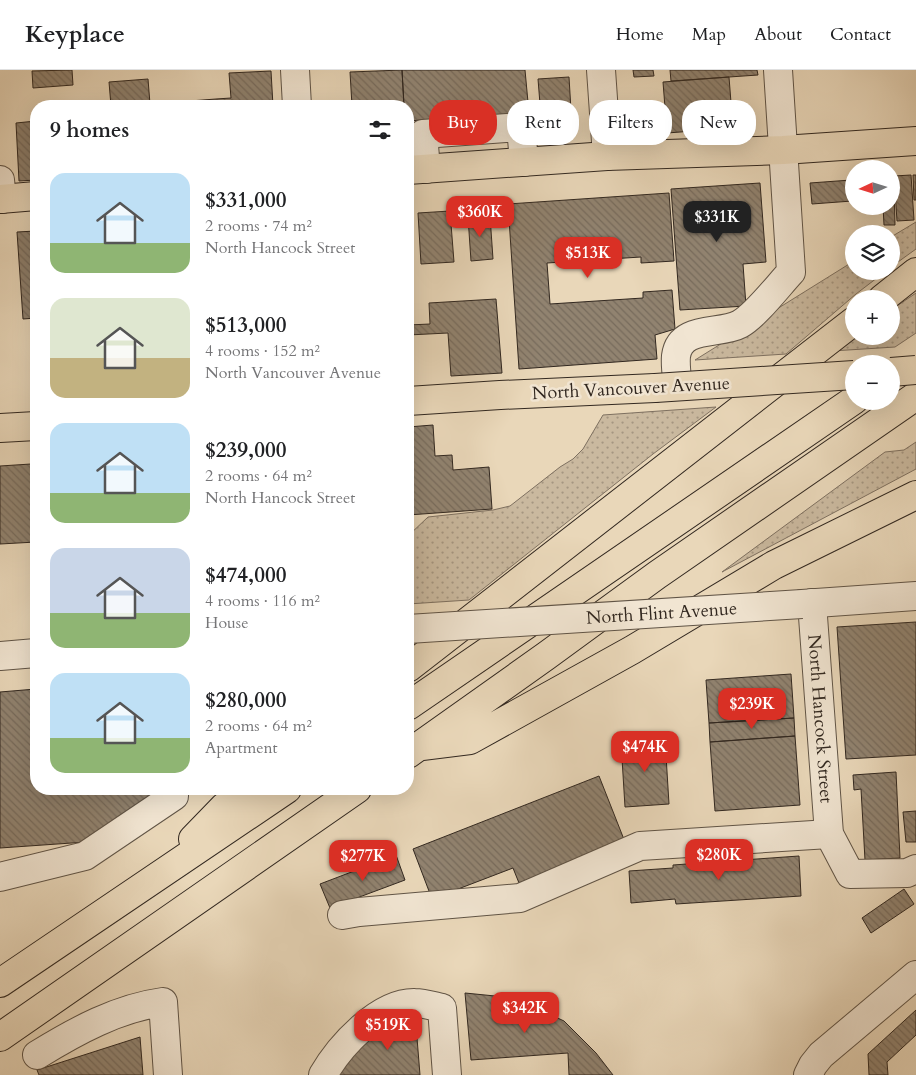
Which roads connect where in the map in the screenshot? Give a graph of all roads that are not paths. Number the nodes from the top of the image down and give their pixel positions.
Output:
1 (295, 70) edge
2 (601, 70) edge
3 (778, 70) edge
4 (297, 100) edge
5 (916, 140) edge
6 (783, 150) junction
7 (607, 156) junction
8 (417, 169) edge
9 (1, 193) edge
10 (30, 195) edge
11 (916, 272) edge
12 (893, 290) edge
13 (845, 328) edge
14 (916, 357) edge
15 (900, 367) edge
16 (916, 370) edge
17 (900, 372) edge
18 (845, 376) edge
19 (666, 387) junction
20 (916, 396) edge
21 (414, 401) edge
22 (845, 406) edge
23 (30, 426) edge
24 (0, 428) edge
25 (916, 495) edge
26 (916, 596) edge
27 (807, 603) junction
28 (414, 629) edge
29 (30, 654) edge
30 (0, 656) edge
31 (414, 663) edge
32 (414, 702) edge
33 (414, 749) edge
34 (414, 750) edge
35 (174, 795) edge
36 (240, 795) edge
37 (278, 795) edge
38 (348, 795) edge
39 (828, 834) junction
40 (916, 869) edge
41 (0, 877) edge
42 (154, 880) junction
43 (342, 915) dead end
44 (916, 975) edge
45 (0, 983) edge
46 (0, 1037) edge
47 (37, 1055) dead end
48 (168, 1075) edge
49 (323, 1075) edge
50 (447, 1075) edge
51 (808, 1075) edge

1 - 4 street
2 - 7 street
3 - 6 street
5 - 6 main road
6 - 7 main road
6 - 19 street
7 - 8 main road
9 - 10 main road
11 - 12 main road
13 - 31 main road
14 - 15 main road
16 - 17 main road, bridge
18 - 19 main road, North Vancouver Avenue, bridge
19 - 21 main road, North Vancouver Avenue
20 - 33 main road
22 - 32 main road
23 - 24 main road
25 - 34 main road
26 - 27 street, North Flint Avenue
27 - 28 street, North Flint Avenue, bridge
27 - 39 street, North Hancock Street
29 - 30 street
35 - 41 street
36 - 42 main road
37 - 42 main road
38 - 46 main road
39 - 40 street
39 - 43 street
42 - 45 main road
44 - 51 street
47 - 48 street
49 - 50 street

